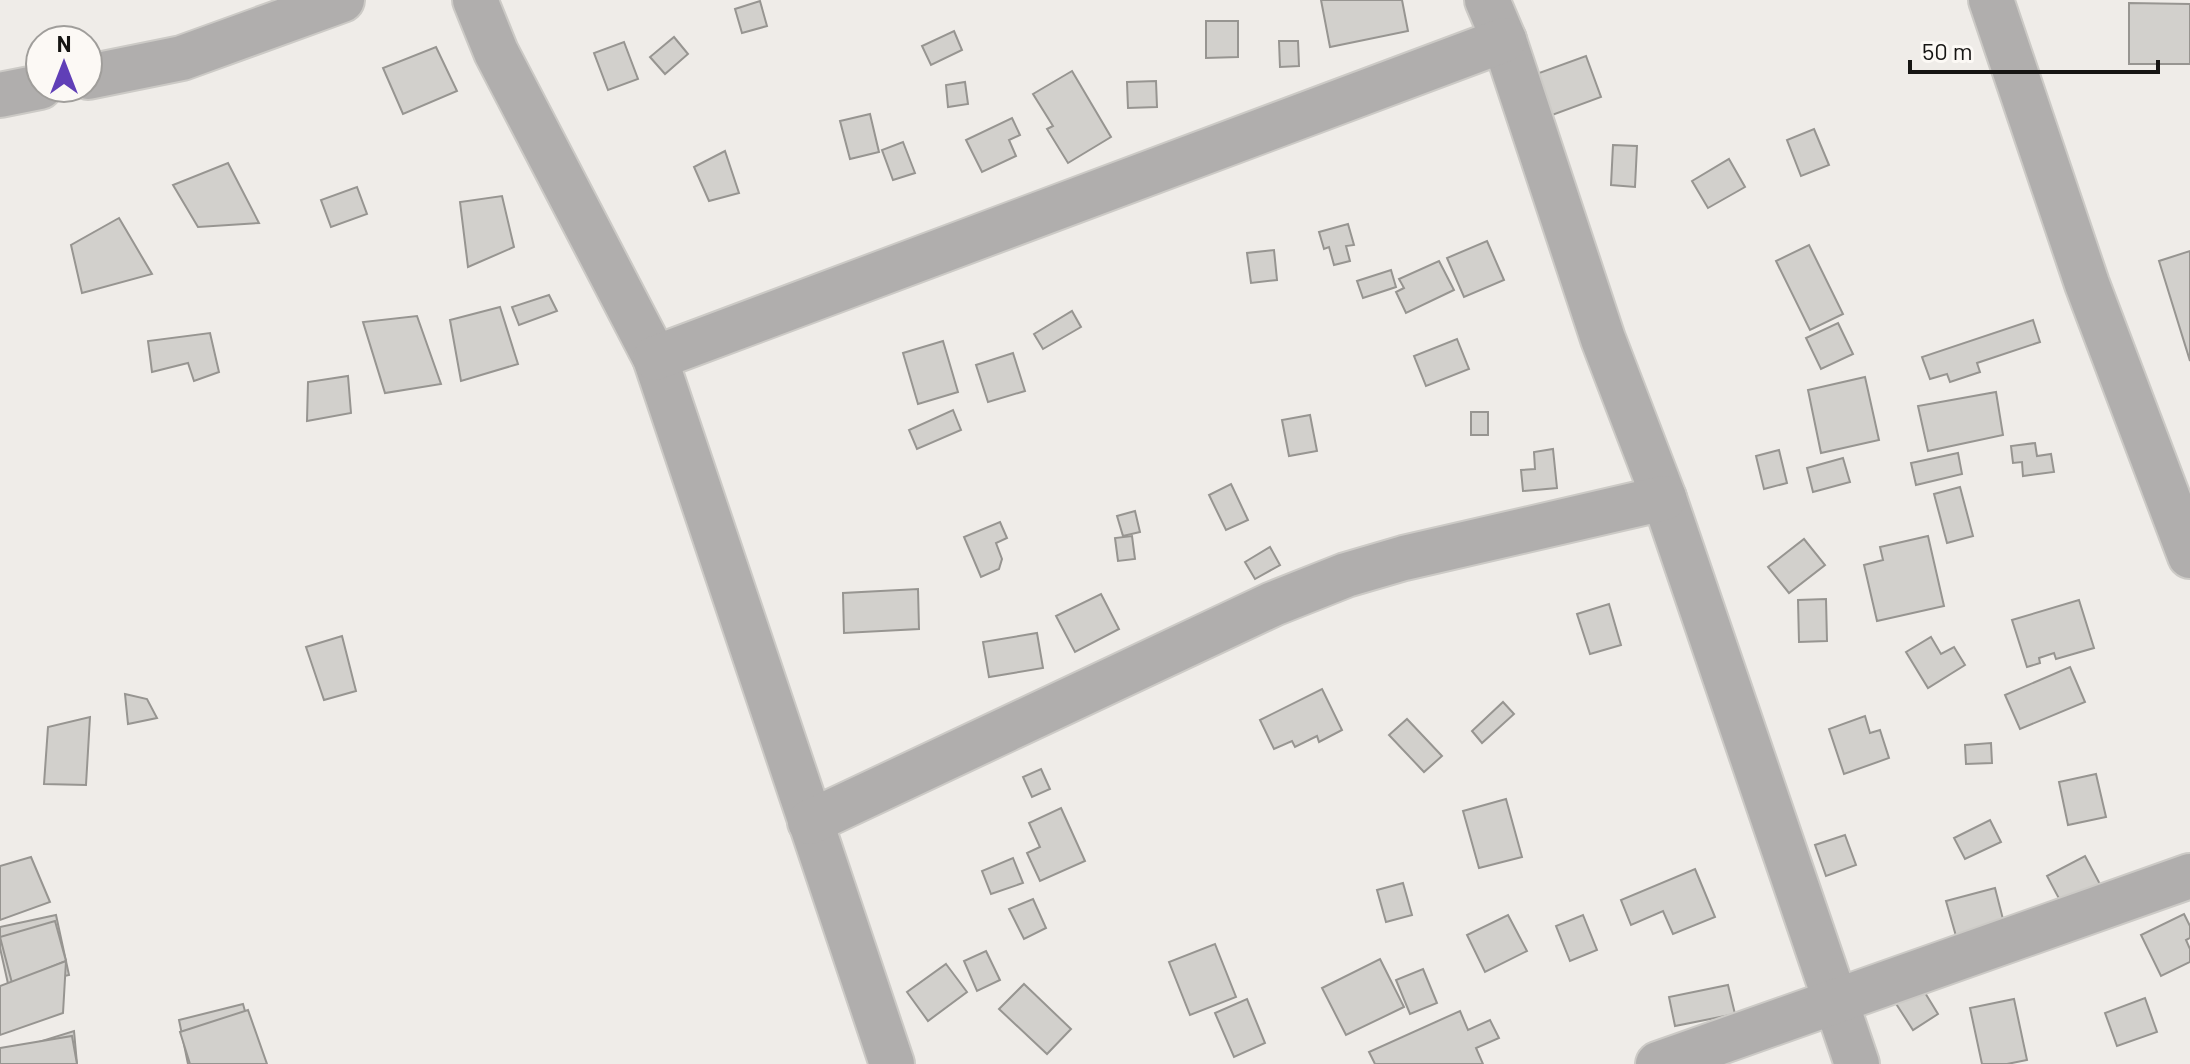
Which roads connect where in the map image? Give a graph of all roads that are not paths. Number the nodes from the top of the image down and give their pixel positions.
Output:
1 (342, 0) edge
2 (475, 0) edge
3 (1487, 0) edge
4 (1991, 0) edge
5 (1504, 40) junction
6 (104, 74) edge
7 (24, 90) edge
8 (0, 95) edge
9 (655, 358) junction
10 (1664, 498) junction
11 (2190, 556) edge
12 (810, 822) junction
13 (2190, 876) edge
14 (1835, 1000) junction
15 (892, 1064) edge
16 (1658, 1064) edge
17 (1857, 1064) edge

1 - 6 street
2 - 9 street
3 - 5 street
4 - 11 street
5 - 9 street
5 - 10 street
7 - 8 street
9 - 12 street
10 - 12 street
10 - 14 street
12 - 15 street
13 - 14 street
14 - 16 street
14 - 17 street

